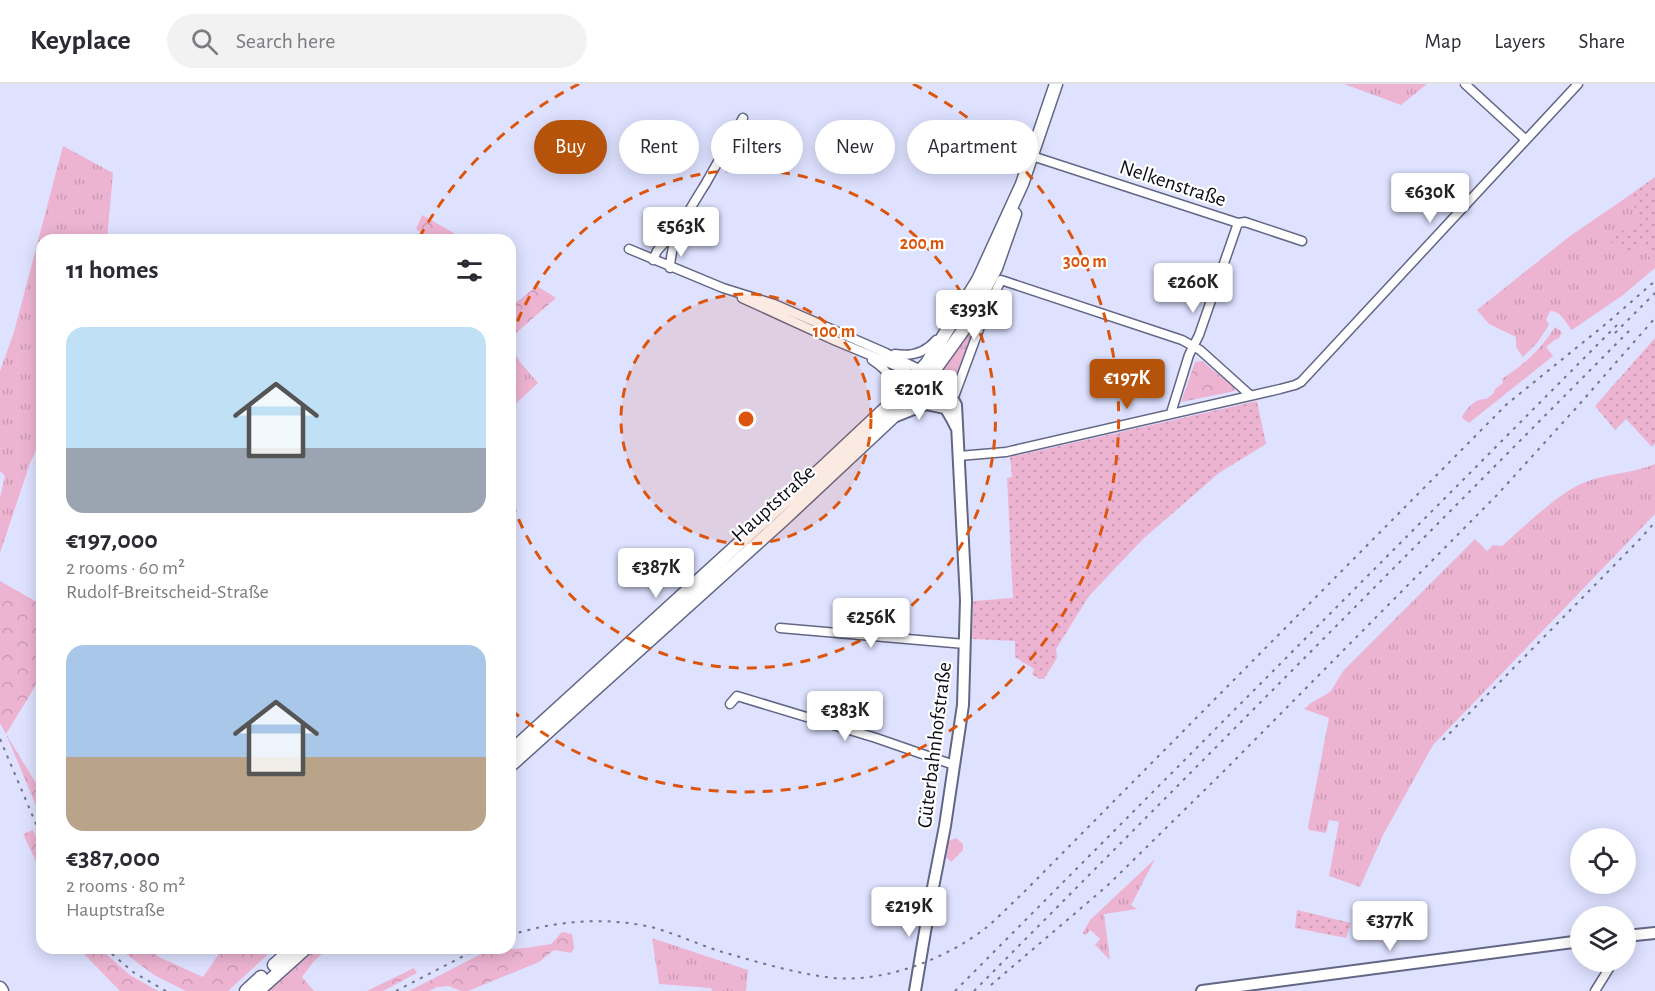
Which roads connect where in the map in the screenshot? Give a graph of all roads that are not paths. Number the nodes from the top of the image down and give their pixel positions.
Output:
1 (1056, 84) edge
2 (1578, 84) edge
3 (1469, 85) edge
4 (743, 118) dead end
5 (1038, 138) edge
6 (1526, 140) junction
7 (1038, 158) edge
8 (1026, 174) edge
9 (1022, 184) junction
10 (683, 222) junction
11 (1238, 223) junction
12 (1302, 241) dead end
13 (628, 249) dead end
14 (653, 261) junction
15 (670, 267) junction
16 (723, 288) junction
17 (959, 311) junction
18 (1193, 345) junction
19 (856, 350) junction
20 (886, 353) junction
21 (923, 376) junction
22 (1250, 395) junction
23 (952, 397) junction
24 (945, 408) junction
25 (890, 411) junction
26 (1171, 413) junction
27 (957, 430) junction
28 (959, 456) junction
29 (780, 628) dead end
30 (965, 644) junction
31 (730, 704) dead end
32 (516, 747) edge
33 (516, 761) edge
34 (954, 765) junction
35 (1655, 933) edge
36 (1636, 935) edge
37 (1570, 943) edge
38 (286, 954) edge
39 (299, 954) edge
40 (1607, 972) edge
41 (1233, 989) edge
42 (246, 991) edge
43 (258, 991) edge
44 (915, 991) edge
45 (1202, 991) edge
46 (1595, 991) edge

1 - 5 main road
2 - 6 street
3 - 6 street
4 - 10 street
6 - 22 street
7 - 11 street, Nelkenstraße
8 - 9 main road
9 - 17 main road
9 - 21 main road
10 - 14 street
10 - 15 street
11 - 12 street, Nelkenstraße
11 - 18 street
13 - 14 street
14 - 15 street
15 - 16 street
16 - 19 street
16 - 20 street
17 - 20 street
17 - 21 main road
18 - 22 street
18 - 23 street
18 - 26 street
19 - 21 street
19 - 25 street
20 - 21 street
21 - 23 street
21 - 24 street, Güterbahnhofstraße
21 - 25 main road, Hauptstraße
22 - 26 street
23 - 27 street, Güterbahnhofstraße
24 - 25 street
24 - 27 street, Güterbahnhofstraße
25 - 32 main road, Hauptstraße
25 - 33 main road, Hauptstraße
26 - 28 street
27 - 28 street, Güterbahnhofstraße
28 - 30 street, Güterbahnhofstraße
29 - 30 street
30 - 34 street, Güterbahnhofstraße
31 - 34 street
34 - 44 street, Güterbahnhofstraße
35 - 36 street
37 - 41 street
38 - 42 main road
39 - 43 main road
40 - 46 street
41 - 45 street

